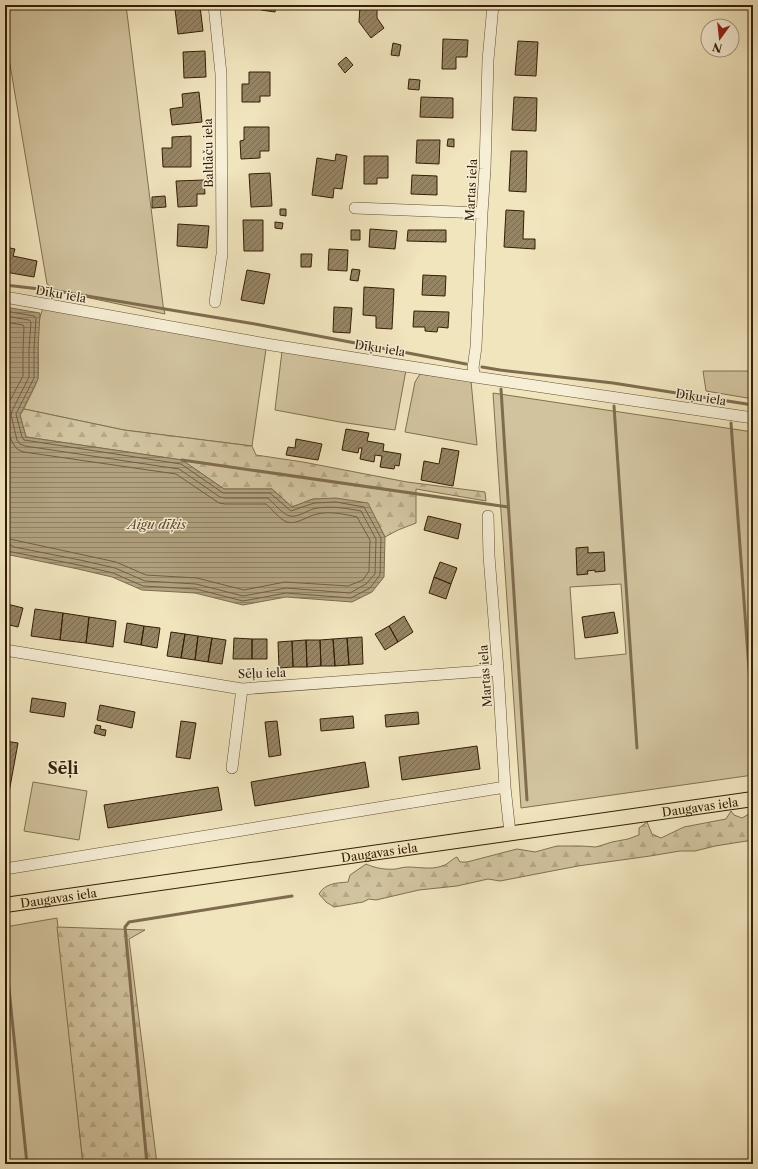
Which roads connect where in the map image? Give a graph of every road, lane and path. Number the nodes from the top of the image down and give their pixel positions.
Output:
1 (214, 5) edge
2 (493, 5) edge
3 (355, 208) dead end
4 (482, 213) junction
5 (5, 297) edge
6 (215, 302) dead end
7 (476, 377) junction
8 (753, 418) edge
9 (488, 516) dead end
10 (5, 650) edge
11 (498, 670) junction
12 (242, 689) junction
13 (232, 768) dead end
14 (505, 787) junction
15 (753, 799) edge
16 (510, 833) junction
17 (5, 869) edge
18 (5, 905) edge

1 - 6 street, Baltlāču iela
2 - 4 street, Martas iela
3 - 4 street
4 - 7 street, Martas iela
5 - 7 street, Dīķu iela
7 - 8 street, Dīķu iela
9 - 11 street, Martas iela
10 - 12 street, Sēļu iela
11 - 12 street, Sēļu iela
11 - 14 street, Martas iela
12 - 13 street
14 - 16 street, Martas iela
14 - 17 street
15 - 16 main road, Daugavas iela
16 - 18 main road, Daugavas iela

